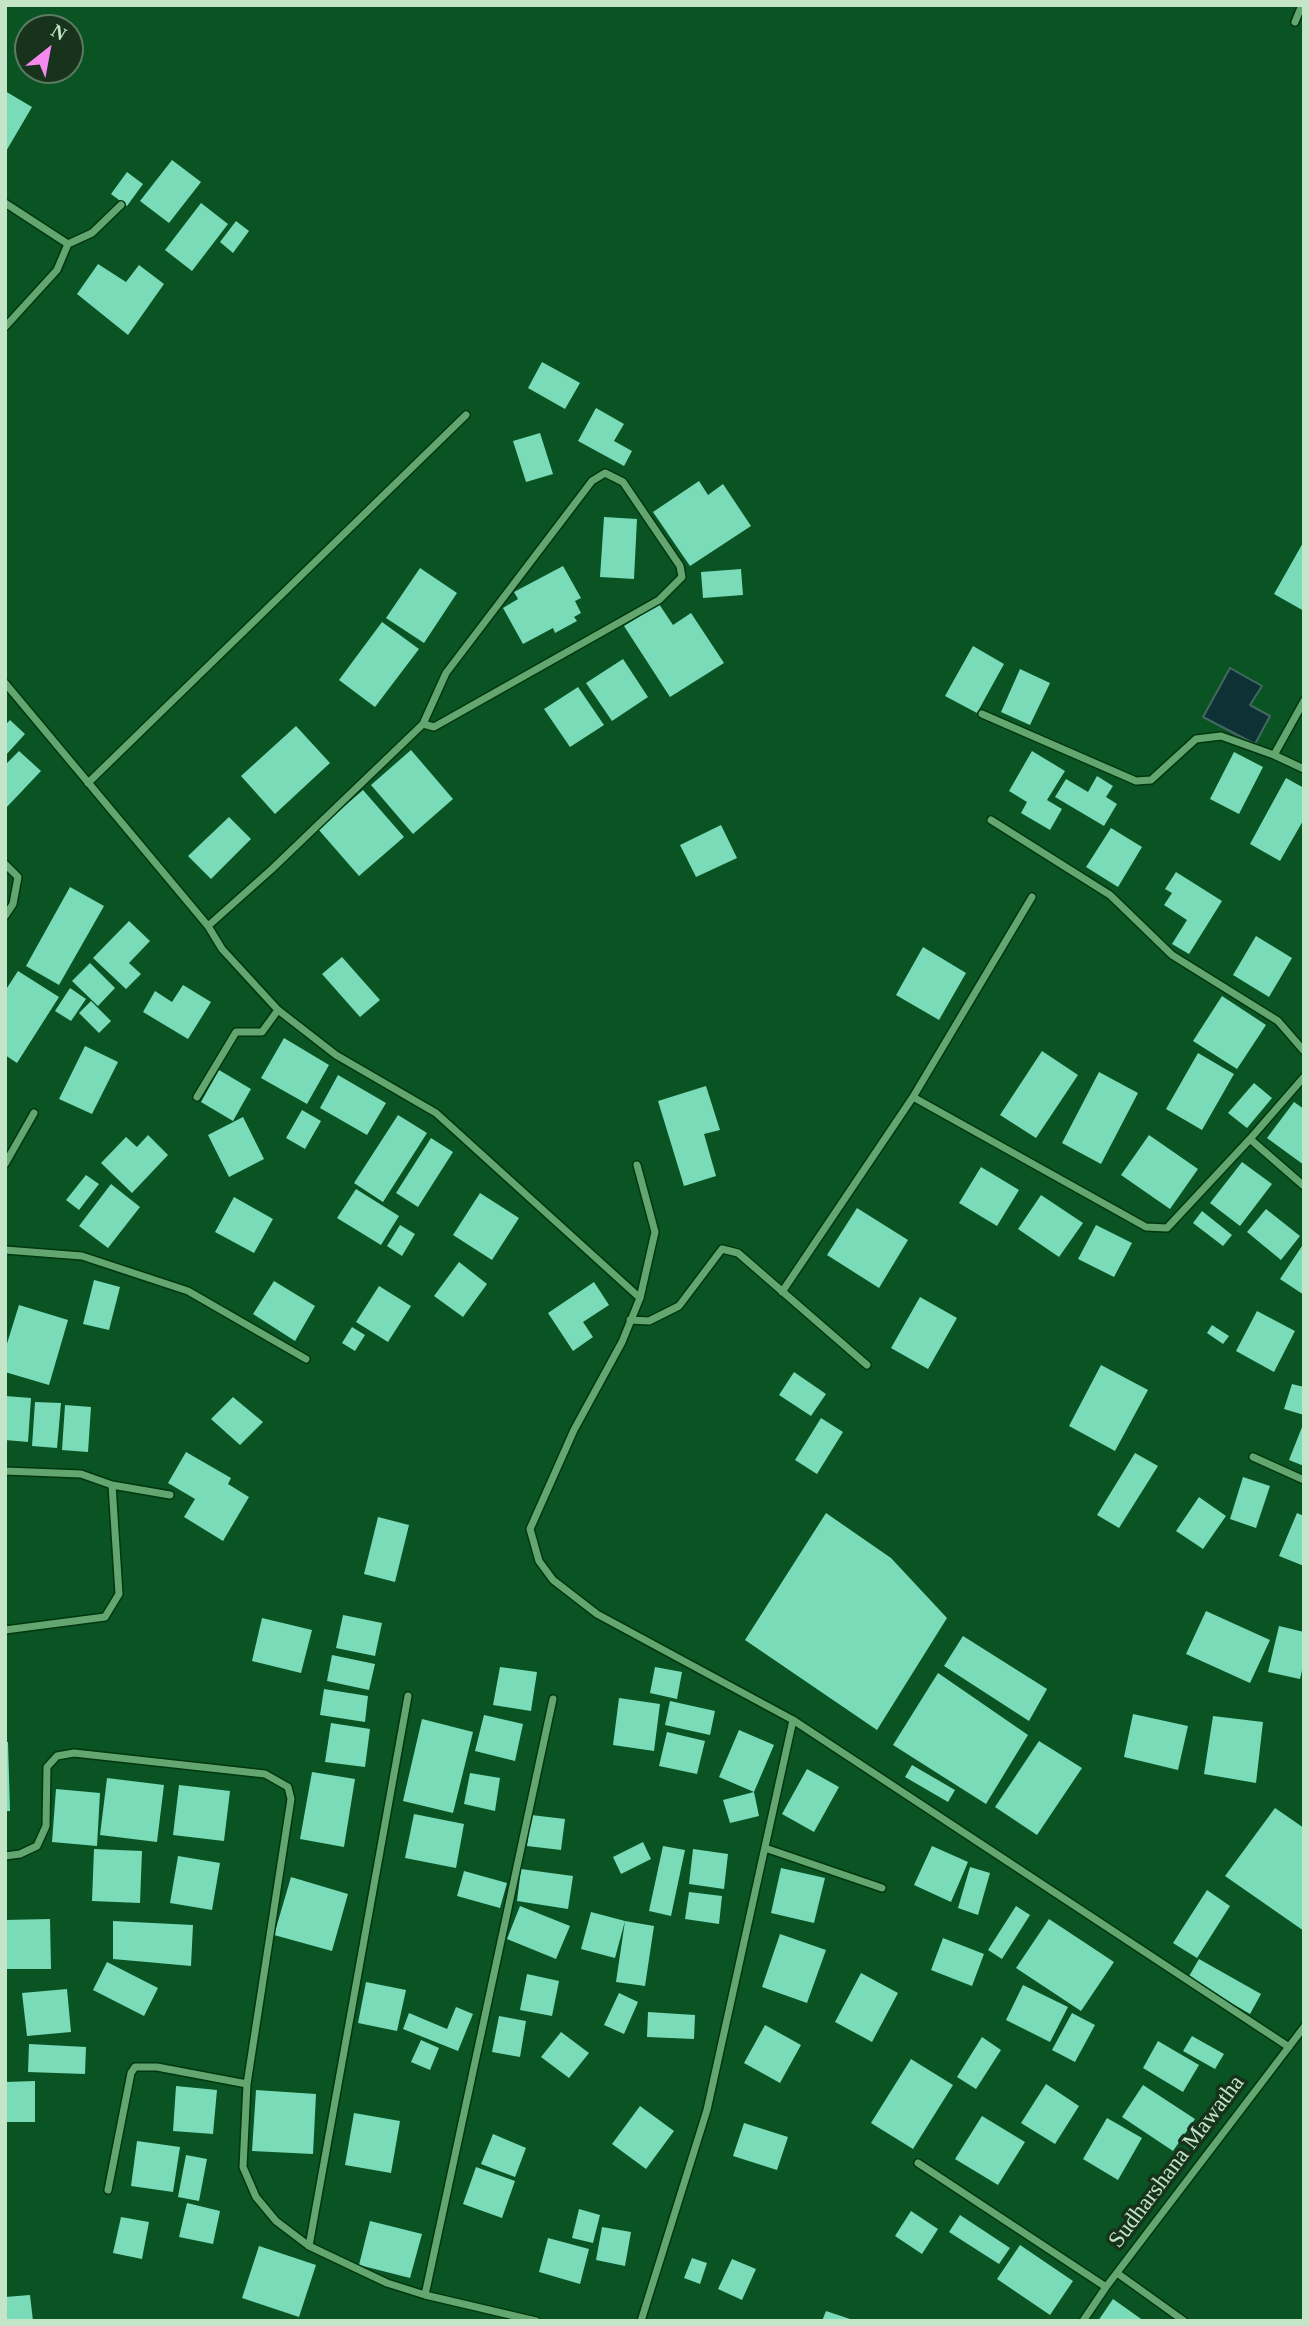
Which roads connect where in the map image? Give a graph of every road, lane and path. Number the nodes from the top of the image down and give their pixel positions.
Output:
1 (1302, 5) edge
2 (1295, 22) dead end
3 (5, 203) edge
4 (121, 205) dead end
5 (68, 244) junction
6 (5, 327) edge
7 (466, 415) dead end
8 (5, 683) edge
9 (1304, 701) edge
10 (982, 713) dead end
11 (423, 724) junction
12 (1274, 755) junction
13 (1304, 769) edge
14 (88, 783) junction
15 (991, 820) dead end
16 (5, 864) edge
17 (1032, 898) dead end
18 (5, 916) edge
19 (208, 926) junction
20 (278, 1010) junction
21 (1304, 1051) edge
22 (1304, 1077) edge
23 (197, 1097) dead end
24 (913, 1097) junction
25 (34, 1113) dead end
26 (1250, 1139) junction
27 (5, 1164) edge
28 (638, 1165) dead end
29 (1304, 1186) edge
30 (5, 1250) edge
31 (782, 1292) junction
32 (640, 1298) junction
33 (629, 1320) junction
34 (306, 1359) dead end
35 (867, 1365) dead end
36 (1253, 1457) dead end
37 (5, 1471) edge
38 (1304, 1480) edge
39 (112, 1485) junction
40 (170, 1495) dead end
41 (5, 1630) edge
42 (408, 1696) dead end
43 (553, 1699) dead end
44 (793, 1720) junction
45 (765, 1848) junction
46 (5, 1856) edge
47 (881, 1888) dead end
48 (1304, 2027) edge
49 (1289, 2047) junction
50 (247, 2084) junction
51 (918, 2163) dead end
52 (108, 2190) dead end
53 (309, 2246) junction
54 (1117, 2273) junction
55 (1106, 2287) junction
56 (425, 2295) junction
57 (536, 2321) edge
58 (640, 2321) edge
59 (1083, 2321) edge
60 (1184, 2321) edge

1 - 2 street
3 - 5 street
4 - 5 street
5 - 6 street
7 - 14 street
8 - 14 street
9 - 12 street
10 - 12 street
11 - 11 street
11 - 19 street
12 - 13 street
14 - 19 street
15 - 21 street
16 - 18 street
17 - 24 street
19 - 20 street
20 - 23 street
20 - 32 street
22 - 26 street
24 - 26 street
24 - 31 street
25 - 27 street
26 - 29 street
28 - 32 street
30 - 34 street
31 - 33 street
31 - 35 street
32 - 33 street
33 - 44 street
36 - 38 street
37 - 39 street
39 - 40 street
39 - 41 street
42 - 53 street
43 - 56 street
44 - 45 street
44 - 49 street
45 - 47 street
45 - 58 street
46 - 50 street
48 - 49 street, Sudharshana Mawatha
49 - 54 street, Sudharshana Mawatha
50 - 52 street
50 - 53 street
51 - 55 street
53 - 56 street
54 - 55 street, Sudharshana Mawatha
54 - 60 street
55 - 59 street, Sudharshana Mawatha
56 - 57 street

